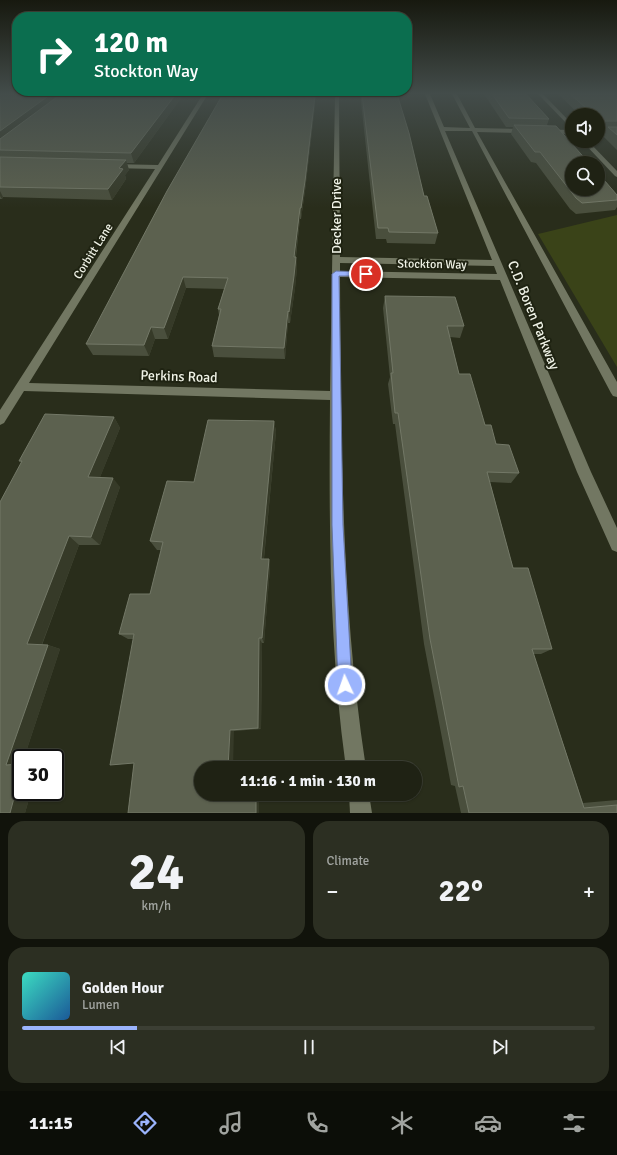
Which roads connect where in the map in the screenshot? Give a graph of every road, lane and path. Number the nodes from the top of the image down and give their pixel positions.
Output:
1 (182, 132) edge
2 (337, 132) edge
3 (443, 132) edge
4 (474, 132) joint
5 (605, 133) edge
6 (617, 133) edge
7 (565, 135) edge
8 (592, 148) edge
9 (107, 166) edge
10 (160, 167) junction
11 (617, 174) edge
12 (336, 260) junction
13 (498, 263) junction
14 (336, 274) junction
15 (504, 278) junction
16 (21, 387) junction
17 (617, 393) edge
18 (336, 396) junction
19 (0, 420) edge
20 (617, 545) edge
21 (355, 761) edge
22 (360, 801) edge
23 (361, 813) edge

1 - 10 street, Corbitt Lane
2 - 12 street, Decker Drive
3 - 13 street, C.D. Boren Parkway
4 - 7 street
4 - 17 street, C.D. Boren Parkway
5 - 6 street
8 - 11 street
9 - 10 street
10 - 16 street, Corbitt Lane
12 - 13 street, Stockton Way
12 - 14 street, Decker Drive
13 - 15 street, C.D. Boren Parkway
14 - 15 street, Stockton Way
14 - 18 street, Decker Drive
15 - 20 street, C.D. Boren Parkway
16 - 18 street, Perkins Road
16 - 19 street, Corbitt Lane
18 - 21 street, Decker Drive
22 - 23 street

